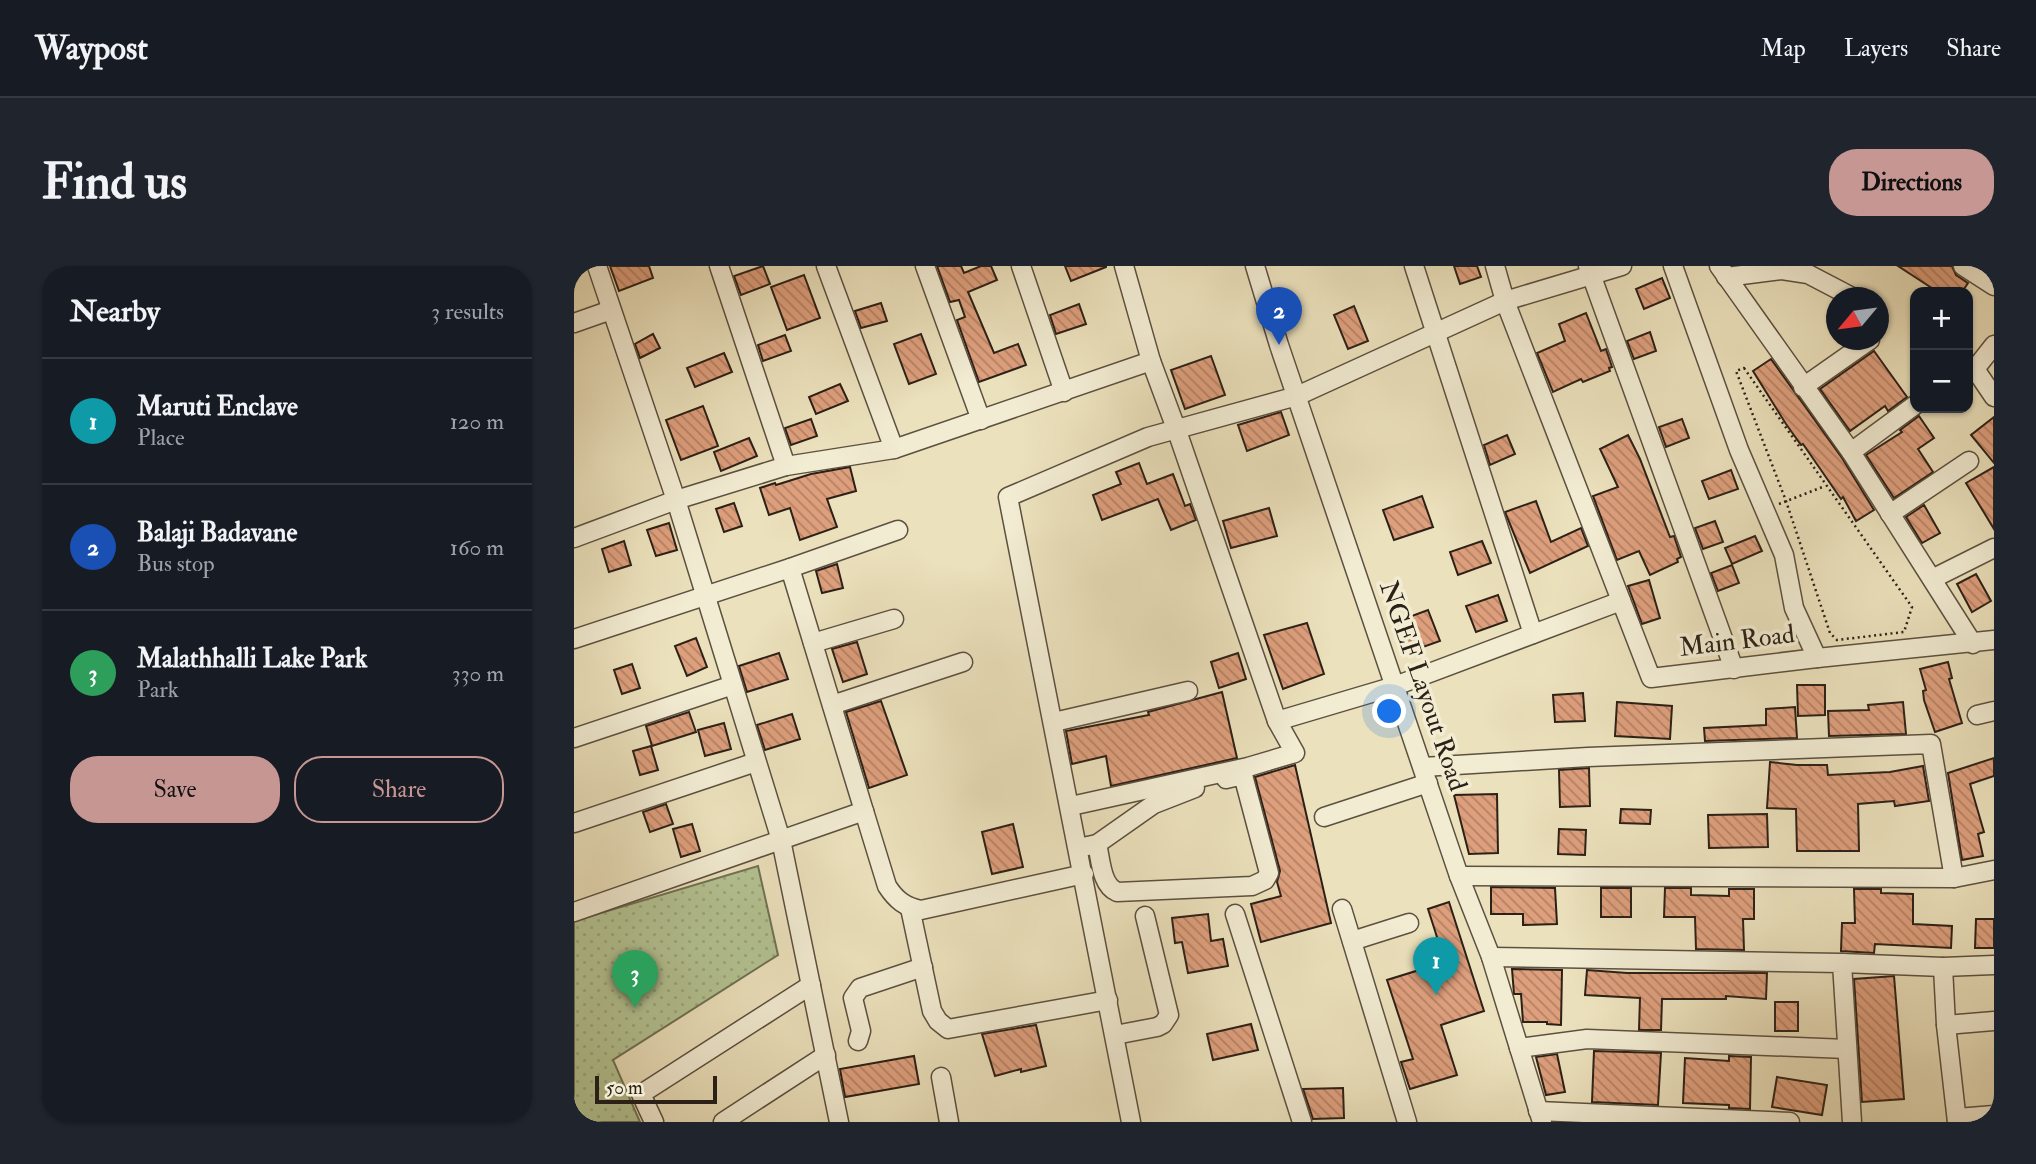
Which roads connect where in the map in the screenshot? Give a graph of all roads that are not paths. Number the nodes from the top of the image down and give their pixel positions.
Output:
1 (597, 266) edge
2 (719, 266) edge
3 (826, 266) edge
4 (925, 266) edge
5 (1021, 266) edge
6 (1124, 266) edge
7 (1255, 266) edge
8 (1414, 266) edge
9 (1495, 266) edge
10 (1622, 266) edge
11 (1674, 266) edge
12 (1963, 266) edge
13 (1590, 271) edge
14 (1722, 272) edge
15 (1994, 286) edge
16 (1833, 287) edge
17 (1505, 301) junction
18 (611, 310) junction
19 (574, 323) edge
20 (1436, 332) junction
21 (1994, 345) edge
22 (1856, 350) edge
23 (1151, 361) junction
24 (1973, 369) edge
25 (1973, 373) edge
26 (1803, 387) junction
27 (1064, 392) junction
28 (1297, 396) junction
29 (1994, 397) edge
30 (1910, 409) edge
31 (981, 420) junction
32 (1177, 431) junction
33 (894, 449) junction
34 (1851, 453) junction
35 (1969, 461) dead end
36 (786, 466) junction
37 (676, 500) junction
38 (1890, 514) junction
39 (898, 530) dead end
40 (574, 538) edge
41 (1994, 548) edge
42 (790, 568) junction
43 (1932, 579) junction
44 (705, 595) junction
45 (1621, 601) junction
46 (894, 619) dead end
47 (1533, 634) junction
48 (574, 639) edge
49 (1994, 640) edge
50 (813, 643) junction
51 (1973, 644) junction
52 (1817, 658) junction
53 (963, 662) dead end
54 (1734, 669) junction
55 (733, 685) junction
56 (1395, 686) junction
57 (1188, 691) dead end
58 (832, 705) junction
59 (1277, 721) junction
60 (1054, 722) junction
61 (574, 738) edge
62 (757, 762) junction
63 (1425, 775) junction
64 (1070, 806) junction
65 (864, 811) junction
66 (1325, 817) dead end
67 (574, 823) edge
68 (781, 840) junction
69 (1097, 844) junction
70 (1078, 848) junction
71 (1994, 870) edge
72 (1084, 874) junction
73 (1459, 876) junction
74 (1954, 878) junction
75 (910, 908) junction
76 (1342, 908) dead end
77 (574, 912) edge
78 (1235, 914) dead end
79 (1145, 916) dead end
80 (1409, 923) dead end
81 (1352, 941) junction
82 (1491, 957) junction
83 (1842, 963) junction
84 (1994, 965) edge
85 (923, 967) junction
86 (1943, 967) junction
87 (811, 985) junction
88 (1108, 1000) junction
89 (1994, 1021) edge
90 (1946, 1025) junction
91 (1115, 1035) junction
92 (858, 1041) dead end
93 (1519, 1048) junction
94 (1847, 1049) junction
95 (826, 1055) junction
96 (941, 1077) dead end
97 (1994, 1115) edge
98 (1540, 1116) edge
99 (1957, 1120) edge
100 (654, 1122) edge
101 (723, 1122) edge
102 (839, 1122) edge
103 (949, 1122) edge
104 (1132, 1122) edge
105 (1301, 1122) edge
106 (1407, 1122) edge
107 (1790, 1122) edge
108 (1853, 1122) edge

1 - 18 street
2 - 36 street
3 - 33 street
4 - 31 street
5 - 27 street
6 - 23 street
7 - 28 street, NGEF Layout Road
8 - 20 street
9 - 17 street
10 - 13 street
11 - 52 street
12 - 15 street
13 - 17 street
13 - 54 street
14 - 16 street
14 - 26 street
17 - 20 street
17 - 45 street
18 - 19 street
18 - 37 street
20 - 28 street
20 - 47 street
21 - 24 street
22 - 26 street
23 - 27 street
23 - 32 street
25 - 29 street
26 - 34 street
27 - 31 street
28 - 32 street
28 - 56 street, NGEF Layout Road
30 - 34 street
31 - 33 street
32 - 59 street
32 - 60 street
33 - 36 street
34 - 38 street
35 - 38 street
36 - 37 street
37 - 40 street
37 - 44 street
38 - 43 street
39 - 42 street
41 - 43 street
42 - 44 street
42 - 50 street
43 - 51 street
44 - 48 street
44 - 55 street
45 - 47 street
45 - 54 street, Main Road
46 - 50 street
47 - 56 street
49 - 51 street, Main Road
50 - 58 street
51 - 52 street, Main Road
52 - 54 street, Main Road
53 - 58 street
55 - 61 street
55 - 62 street
56 - 59 street
56 - 63 street, NGEF Layout Road
57 - 60 street
58 - 65 street
59 - 64 street
60 - 64 street
62 - 67 street
62 - 68 street
63 - 66 street
63 - 73 street, NGEF Layout Road
63 - 74 street
64 - 70 street
65 - 68 street
65 - 75 street
68 - 77 street
68 - 87 street
69 - 69 street
69 - 70 street
70 - 72 street
71 - 74 street
72 - 75 street
72 - 88 street
73 - 74 street
73 - 82 street, NGEF Layout Road
75 - 85 street
76 - 81 street
78 - 105 street
79 - 91 street
80 - 81 street
81 - 106 street
82 - 83 street
82 - 93 street, NGEF Layout Road
83 - 86 street
83 - 94 street
84 - 86 street
85 - 88 street
85 - 92 street
86 - 90 street
87 - 95 street
87 - 100 street
88 - 91 street
89 - 90 street
90 - 99 street
91 - 104 street
93 - 94 street
93 - 98 street, NGEF Layout Road
94 - 108 street
95 - 101 street
95 - 102 street
96 - 103 street
97 - 99 street
98 - 107 street

